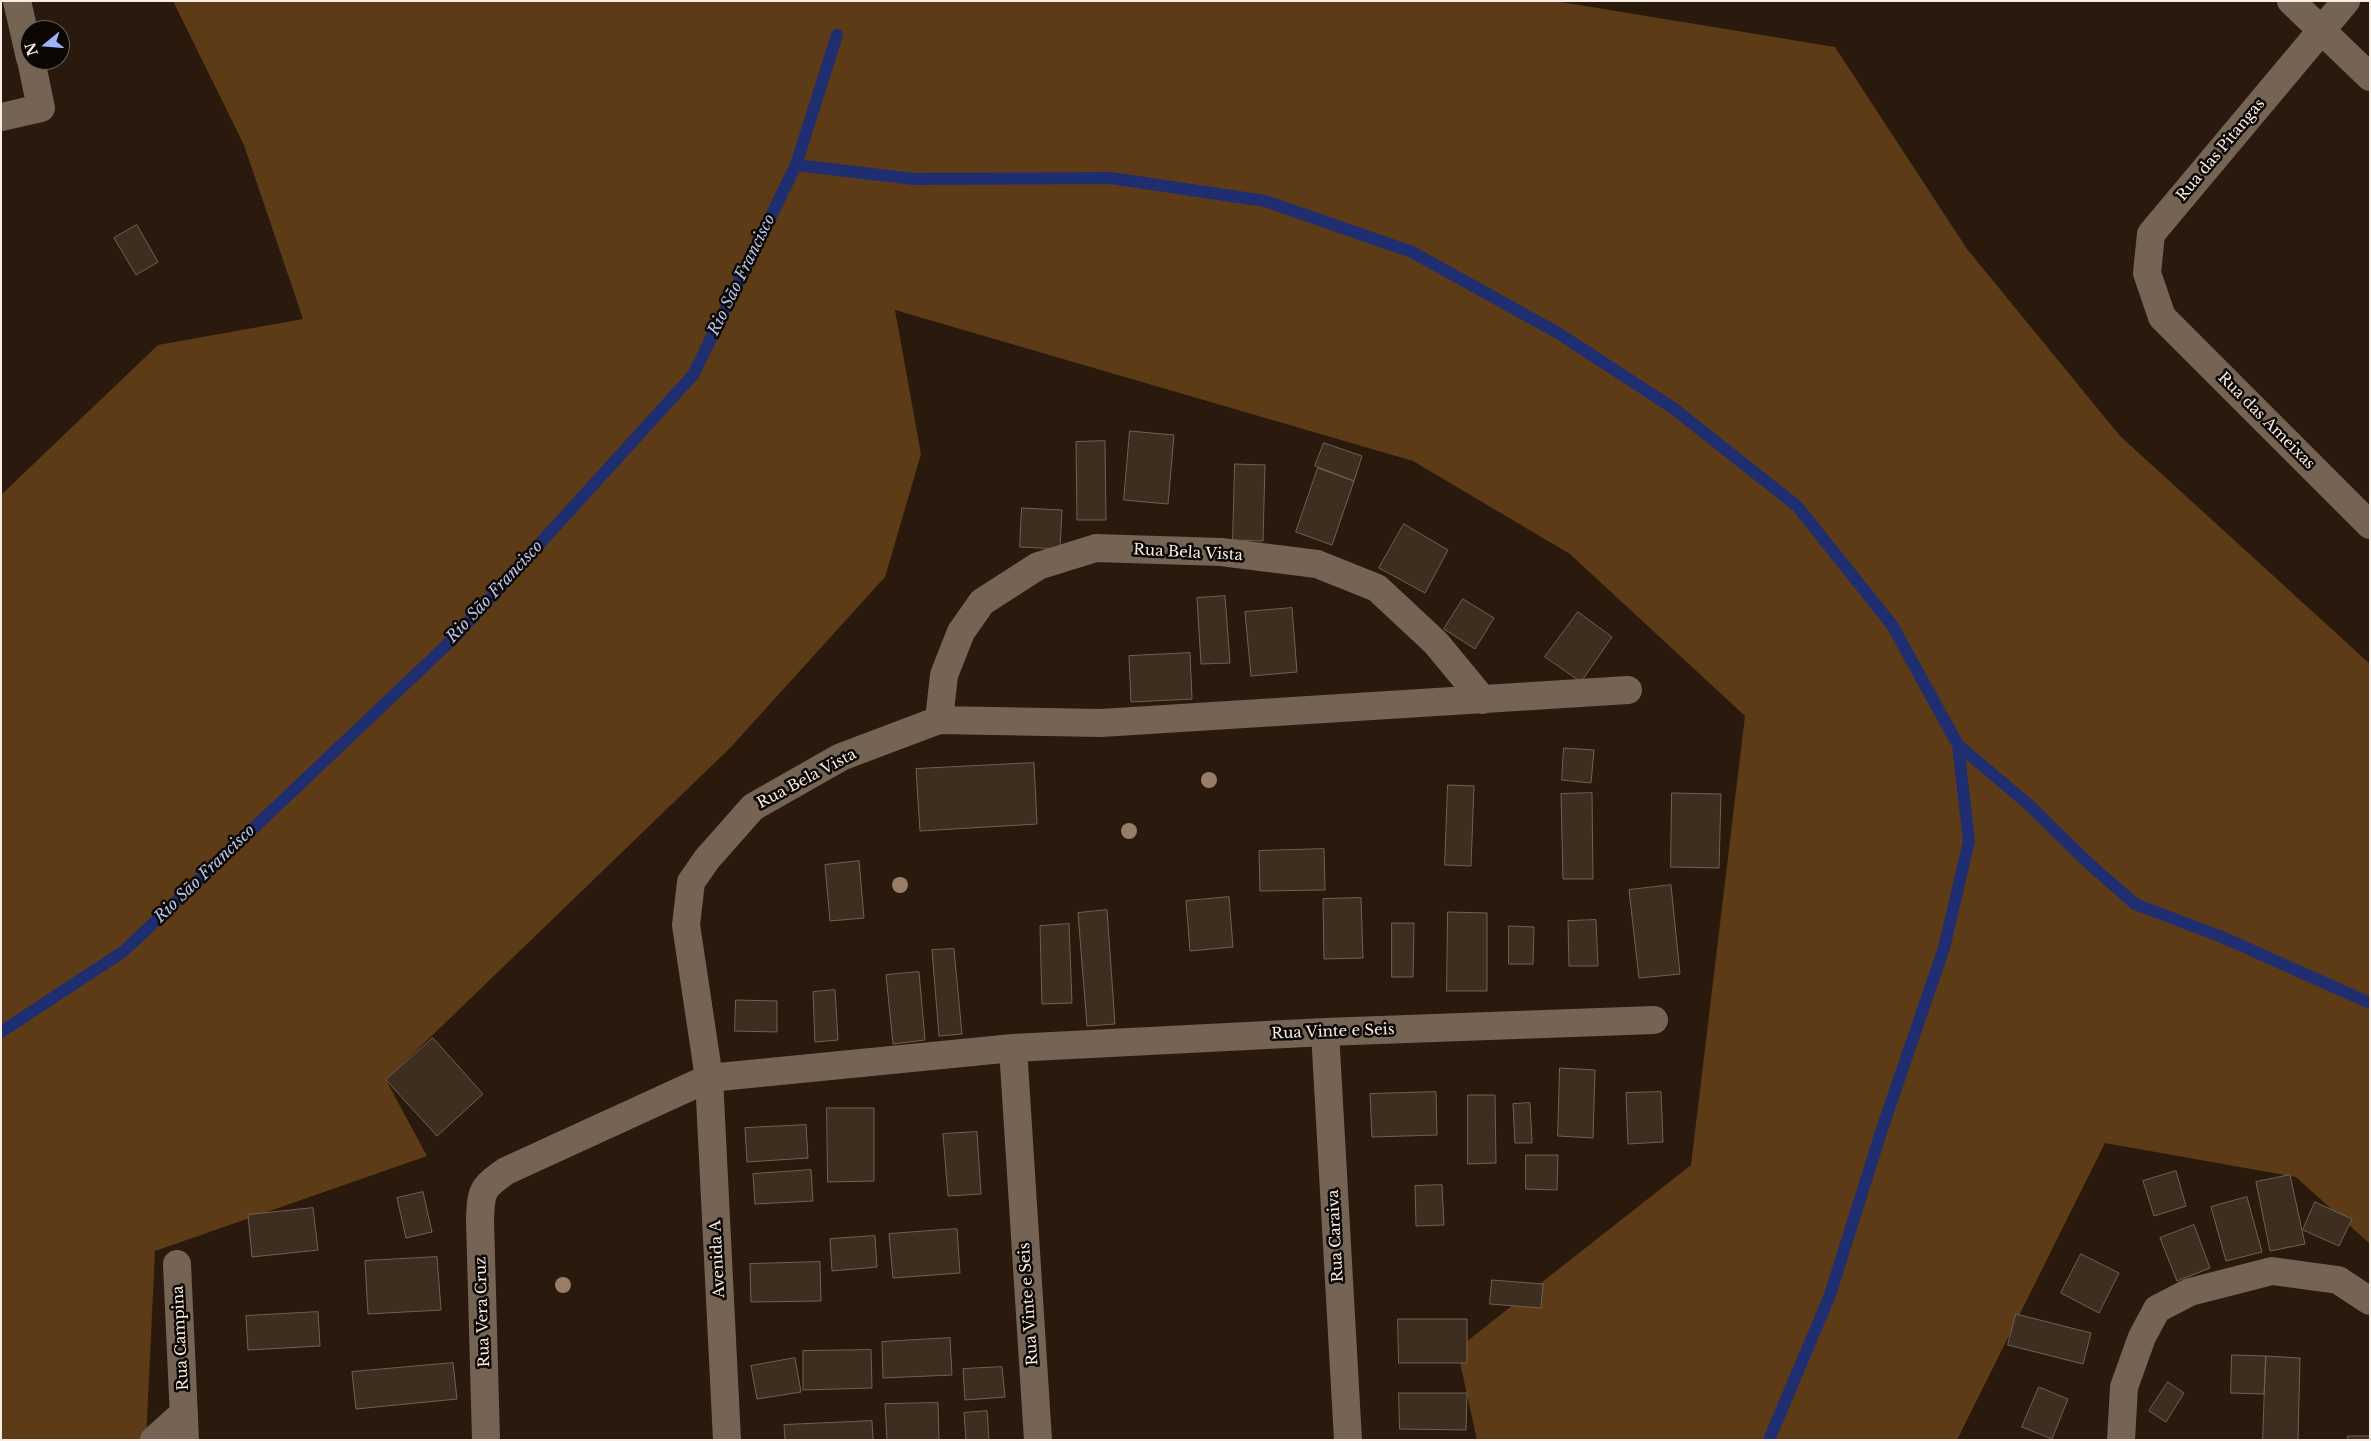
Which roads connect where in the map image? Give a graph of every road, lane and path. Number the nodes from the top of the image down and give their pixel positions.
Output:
1 (18, 1) edge
2 (2291, 1) edge
3 (2346, 1) edge
4 (22, 20) edge
5 (2322, 30) junction
6 (32, 70) edge
7 (2370, 77) edge
8 (1, 117) edge
9 (2162, 317) joint
10 (2370, 525) edge
11 (1628, 690) dead end
12 (1483, 700) junction
13 (939, 720) junction
14 (1654, 1020) dead end
15 (1325, 1032) junction
16 (1013, 1048) junction
17 (709, 1078) junction
18 (486, 1185) joint
19 (177, 1264) dead end
20 (2370, 1301) edge
21 (185, 1426) edge
22 (154, 1440) edge
23 (486, 1440) edge
24 (727, 1440) edge
25 (1038, 1440) edge
26 (1348, 1440) edge
27 (2121, 1440) edge

1 - 4 street
2 - 5 street
3 - 5 street, Rua das Pitangas
5 - 7 street
5 - 9 street, Rua das Pitangas
6 - 8 street
9 - 10 street, Rua das Ameixas
11 - 12 street, Rua Bela Vista
12 - 13 street, Rua Bela Vista
12 - 13 street, Rua Bela Vista
13 - 17 street, Rua Bela Vista
14 - 15 street, Rua Vinte e Seis
15 - 16 street, Rua Vinte e Seis
15 - 26 street, Rua Caraiva
16 - 17 street, Rua Vinte e Seis
16 - 25 street, Rua Vinte e Seis
17 - 18 street, Rua Vinte e Seis
17 - 24 street, Avenida A
18 - 23 street, Rua Vera Cruz
19 - 21 street, Rua Campina
20 - 27 street
21 - 22 street, Rua Campina

